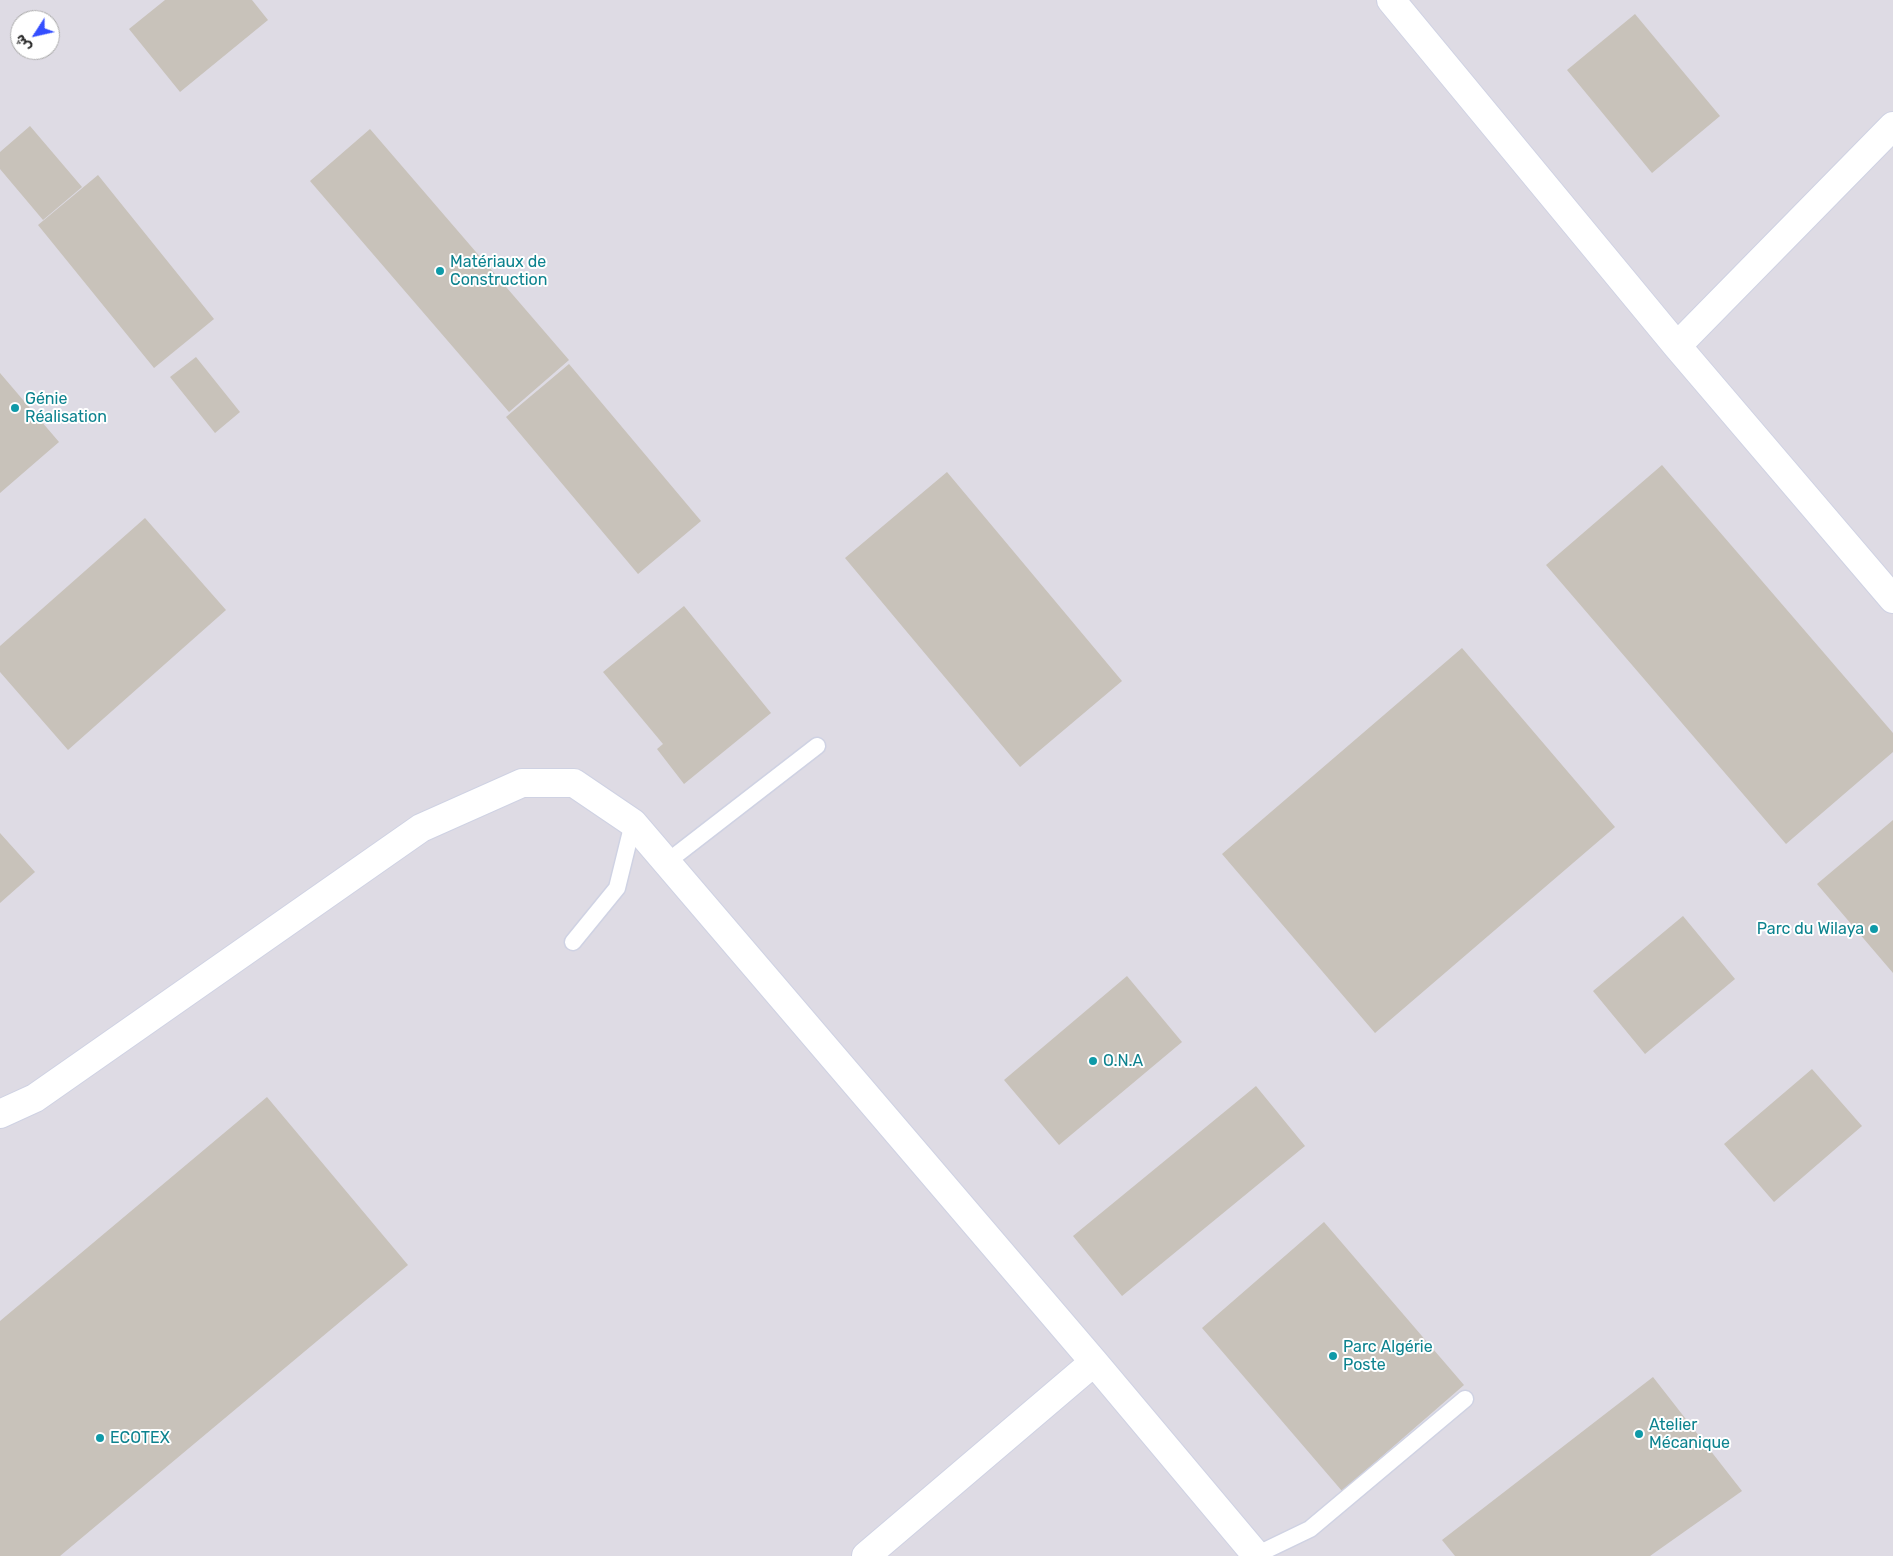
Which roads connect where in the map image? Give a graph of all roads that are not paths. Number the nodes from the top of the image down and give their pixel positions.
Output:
1 (1402, 4) edge
2 (1893, 126) edge
3 (1677, 346) junction
4 (1893, 599) edge
5 (817, 746) dead end
6 (633, 823) junction
7 (667, 862) junction
8 (573, 942) dead end
9 (0, 1114) edge
10 (1094, 1362) junction
11 (1465, 1399) dead end
12 (1256, 1555) edge
13 (866, 1556) edge

1 - 3 street
2 - 3 street
3 - 4 street
5 - 7 lane
6 - 7 street
6 - 8 lane
6 - 9 street
7 - 10 street
10 - 12 street
10 - 13 street
11 - 12 lane

